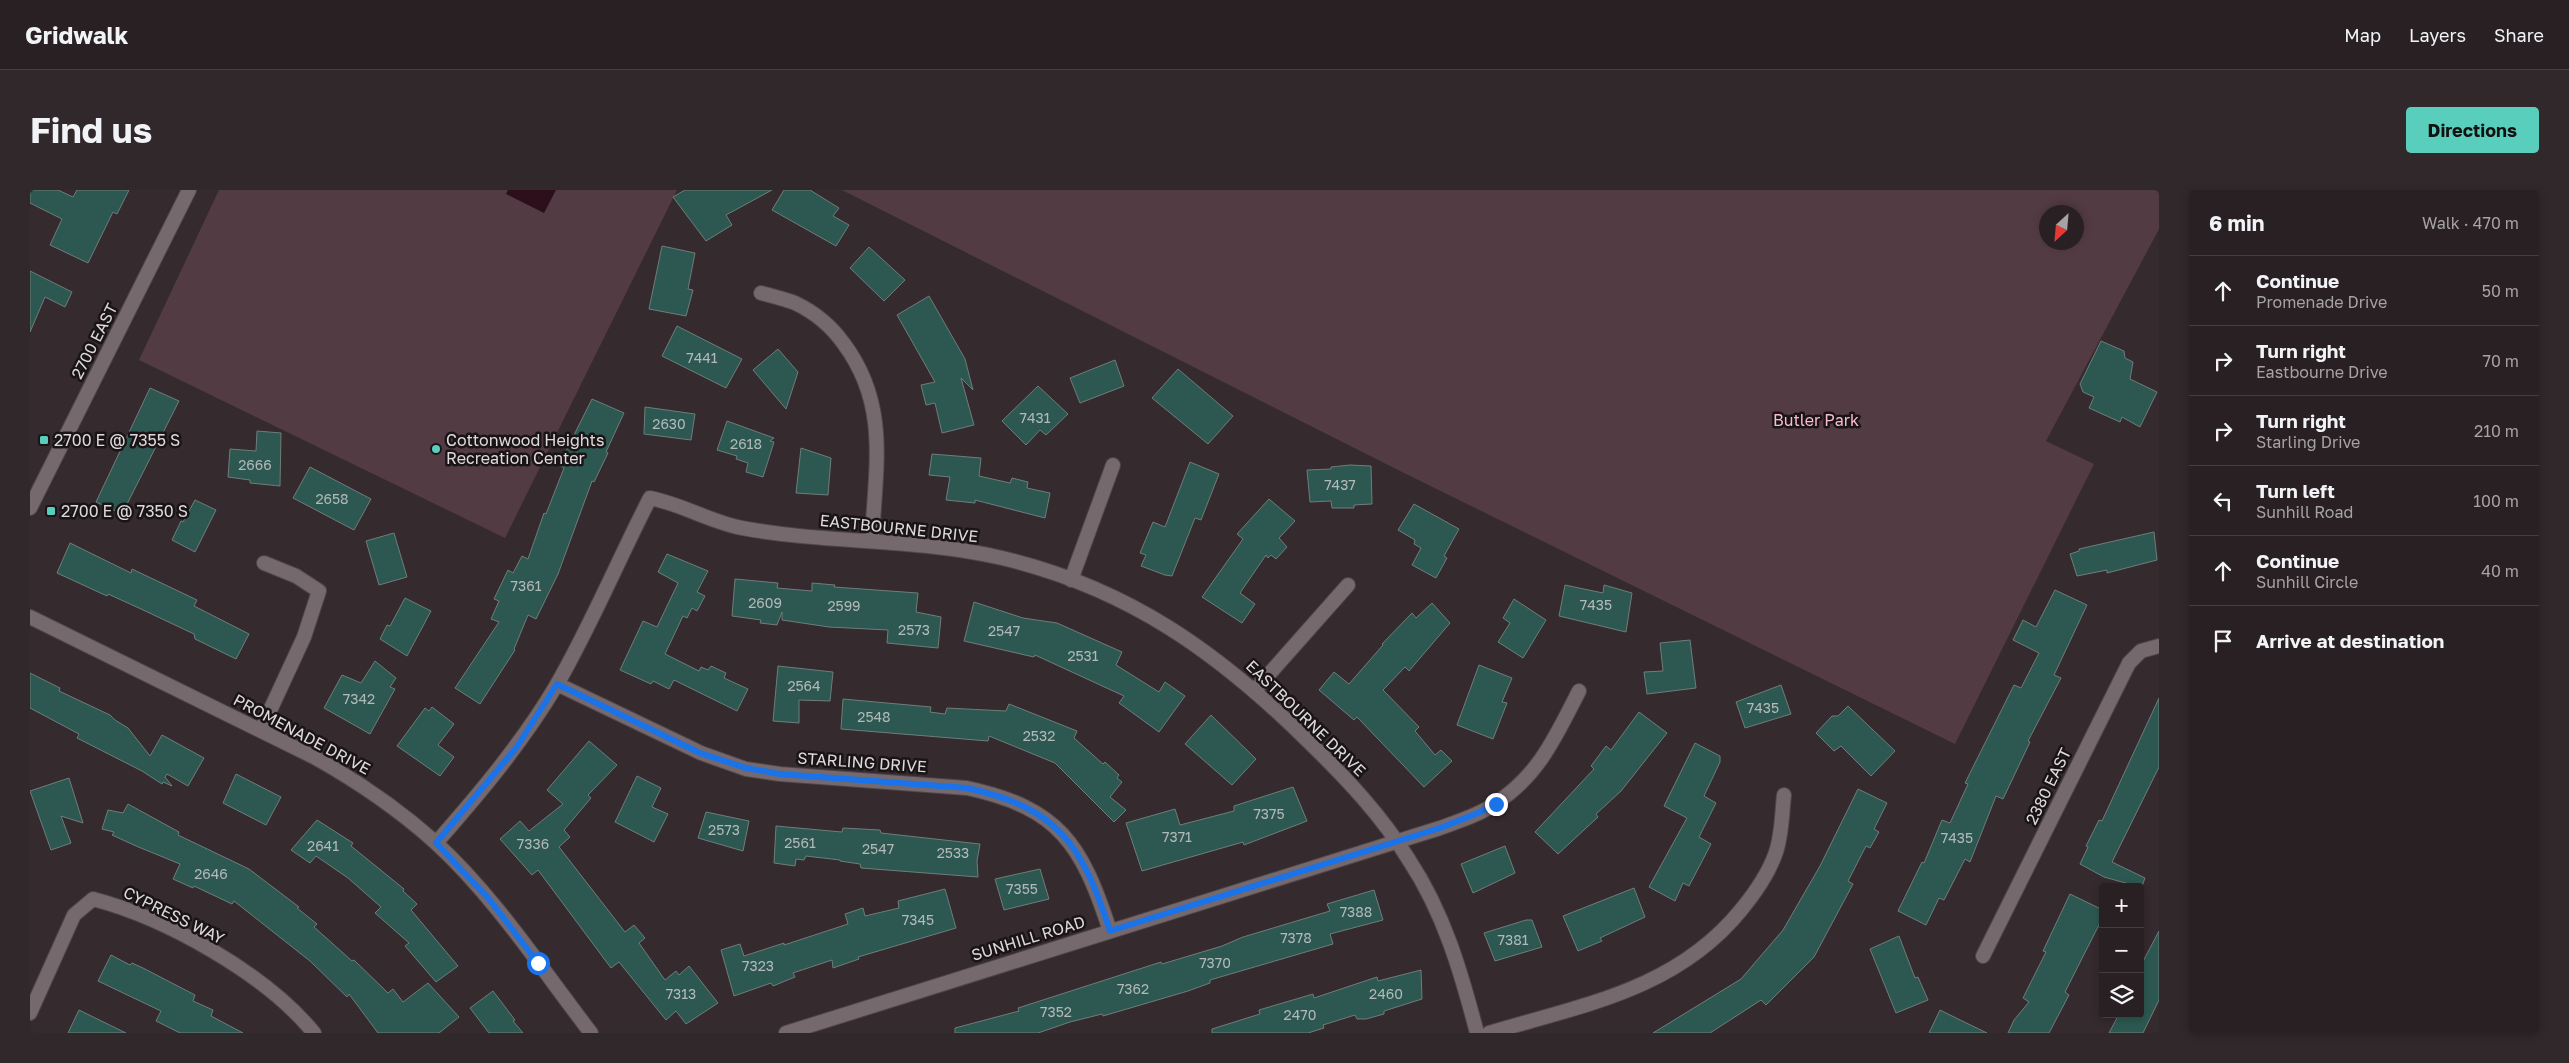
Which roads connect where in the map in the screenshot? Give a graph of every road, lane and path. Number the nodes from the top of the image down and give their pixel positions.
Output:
1 (189, 190) edge
2 (762, 293) dead end
3 (1113, 465) dead end
4 (34, 492) edge
5 (30, 508) edge
6 (872, 540) junction
7 (264, 563) dead end
8 (1071, 580) junction
9 (1348, 585) dead end
10 (30, 617) edge
11 (2159, 646) edge
12 (557, 684) junction
13 (1255, 690) junction
14 (1579, 691) dead end
15 (261, 730) junction
16 (1784, 795) dead end
17 (1395, 841) junction
18 (436, 843) junction
19 (1110, 931) junction
20 (1983, 956) dead end
21 (30, 1013) edge
22 (314, 1033) edge
23 (591, 1033) edge
24 (786, 1033) edge
25 (1477, 1033) edge
26 (1488, 1033) edge

1 - 4 street, 2700 EAST
2 - 6 street
3 - 8 street
4 - 5 street, 2700 EAST
6 - 8 street, EASTBOURNE DRIVE
6 - 12 street, EASTBOURNE DRIVE
7 - 15 street
8 - 13 street, EASTBOURNE DRIVE
9 - 13 street
10 - 15 street, PROMENADE DRIVE
11 - 20 street, 2380 EAST
12 - 18 street, EASTBOURNE DRIVE
12 - 19 street, STARLING DRIVE
13 - 17 street, EASTBOURNE DRIVE
14 - 17 street, SUNHILL ROAD
15 - 18 street, PROMENADE DRIVE
16 - 26 street
17 - 19 street, SUNHILL ROAD
17 - 25 street, EASTBOURNE DRIVE
18 - 23 street, PROMENADE DRIVE
19 - 24 street, SUNHILL ROAD
21 - 22 street, CYPRESS WAY

